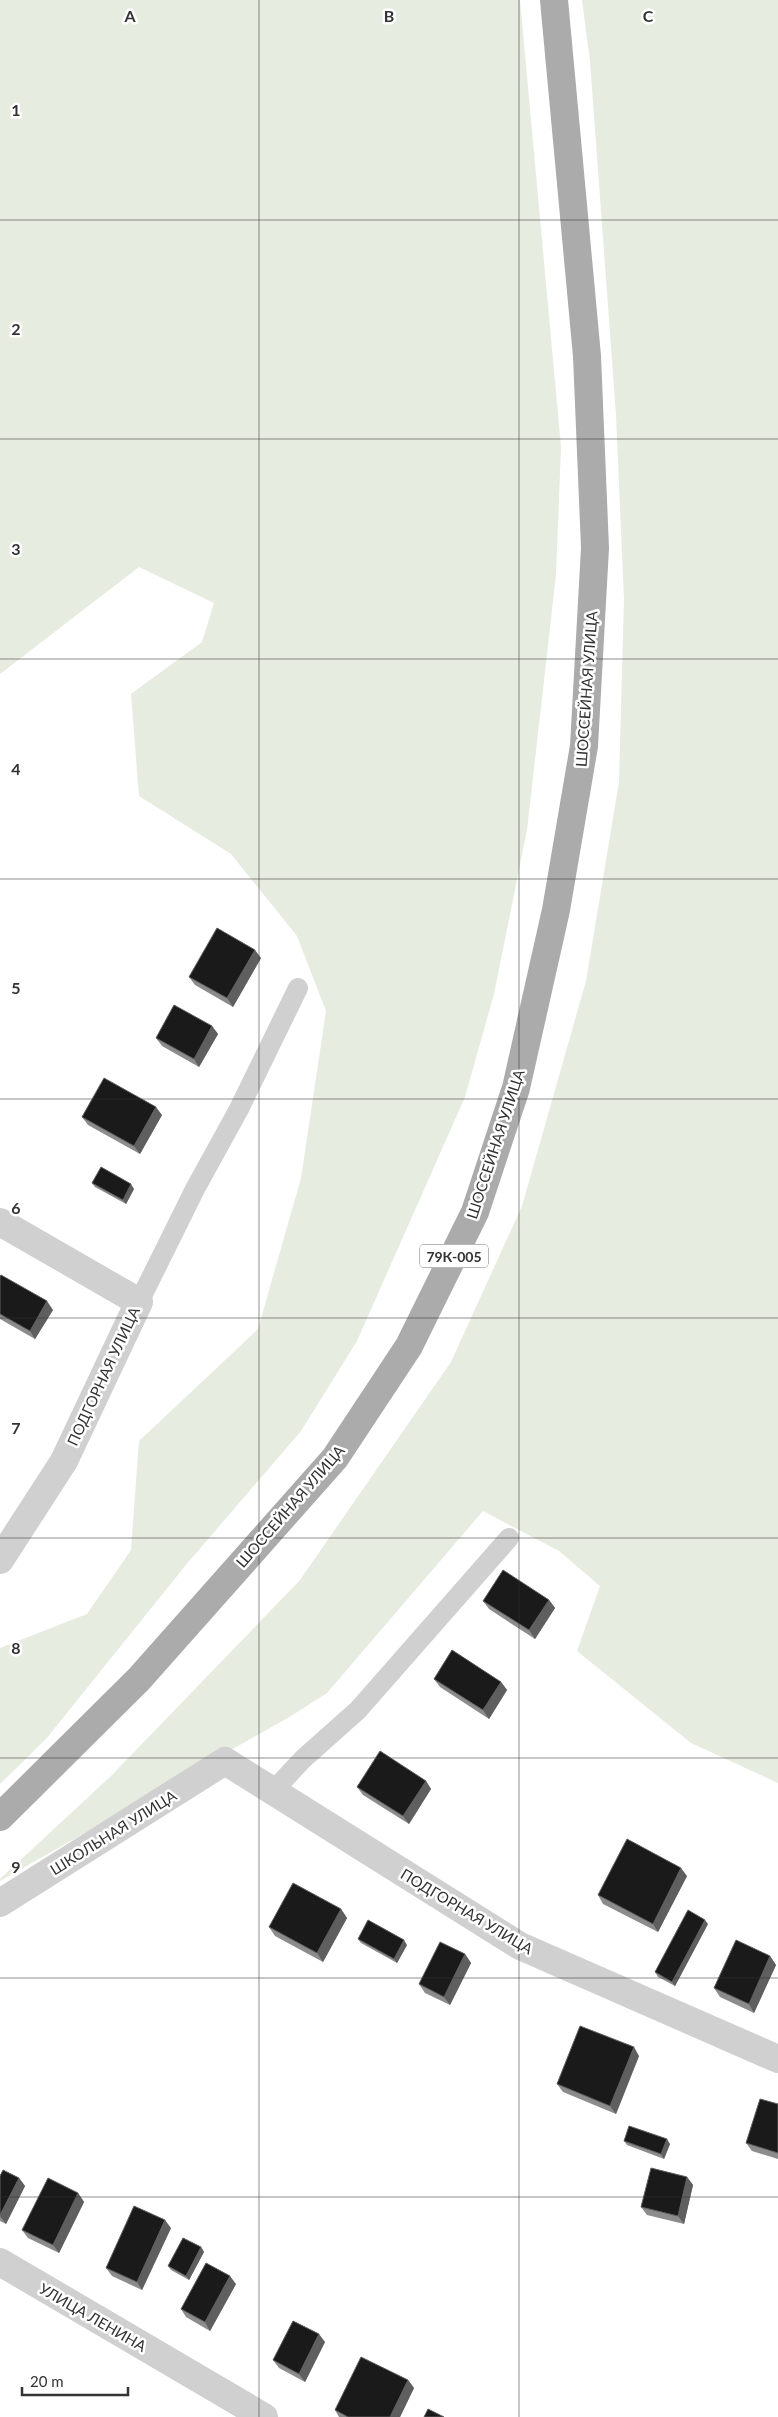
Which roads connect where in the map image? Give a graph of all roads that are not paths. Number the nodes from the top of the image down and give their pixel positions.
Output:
1 (554, 0) edge
2 (298, 988) dead end
3 (0, 1222) edge
4 (139, 1302) junction
5 (509, 1538) dead end
6 (0, 1560) edge
7 (226, 1761) joint
8 (274, 1790) junction
9 (0, 1817) edge
10 (0, 1903) edge
11 (778, 2059) edge
12 (0, 2262) edge
13 (264, 2417) edge

1 - 9 main road, ШОССЕЙНАЯ УЛИЦА / 79К-005
2 - 4 lane
3 - 4 street, ПОДГОРНАЯ УЛИЦА
4 - 6 street, ПОДГОРНАЯ УЛИЦА
5 - 8 lane
7 - 8 street, ПОДГОРНАЯ УЛИЦА
7 - 10 street, ШКОЛЬНАЯ УЛИЦА
8 - 11 street, ПОДГОРНАЯ УЛИЦА
12 - 13 street, УЛИЦА ЛЕНИНА

